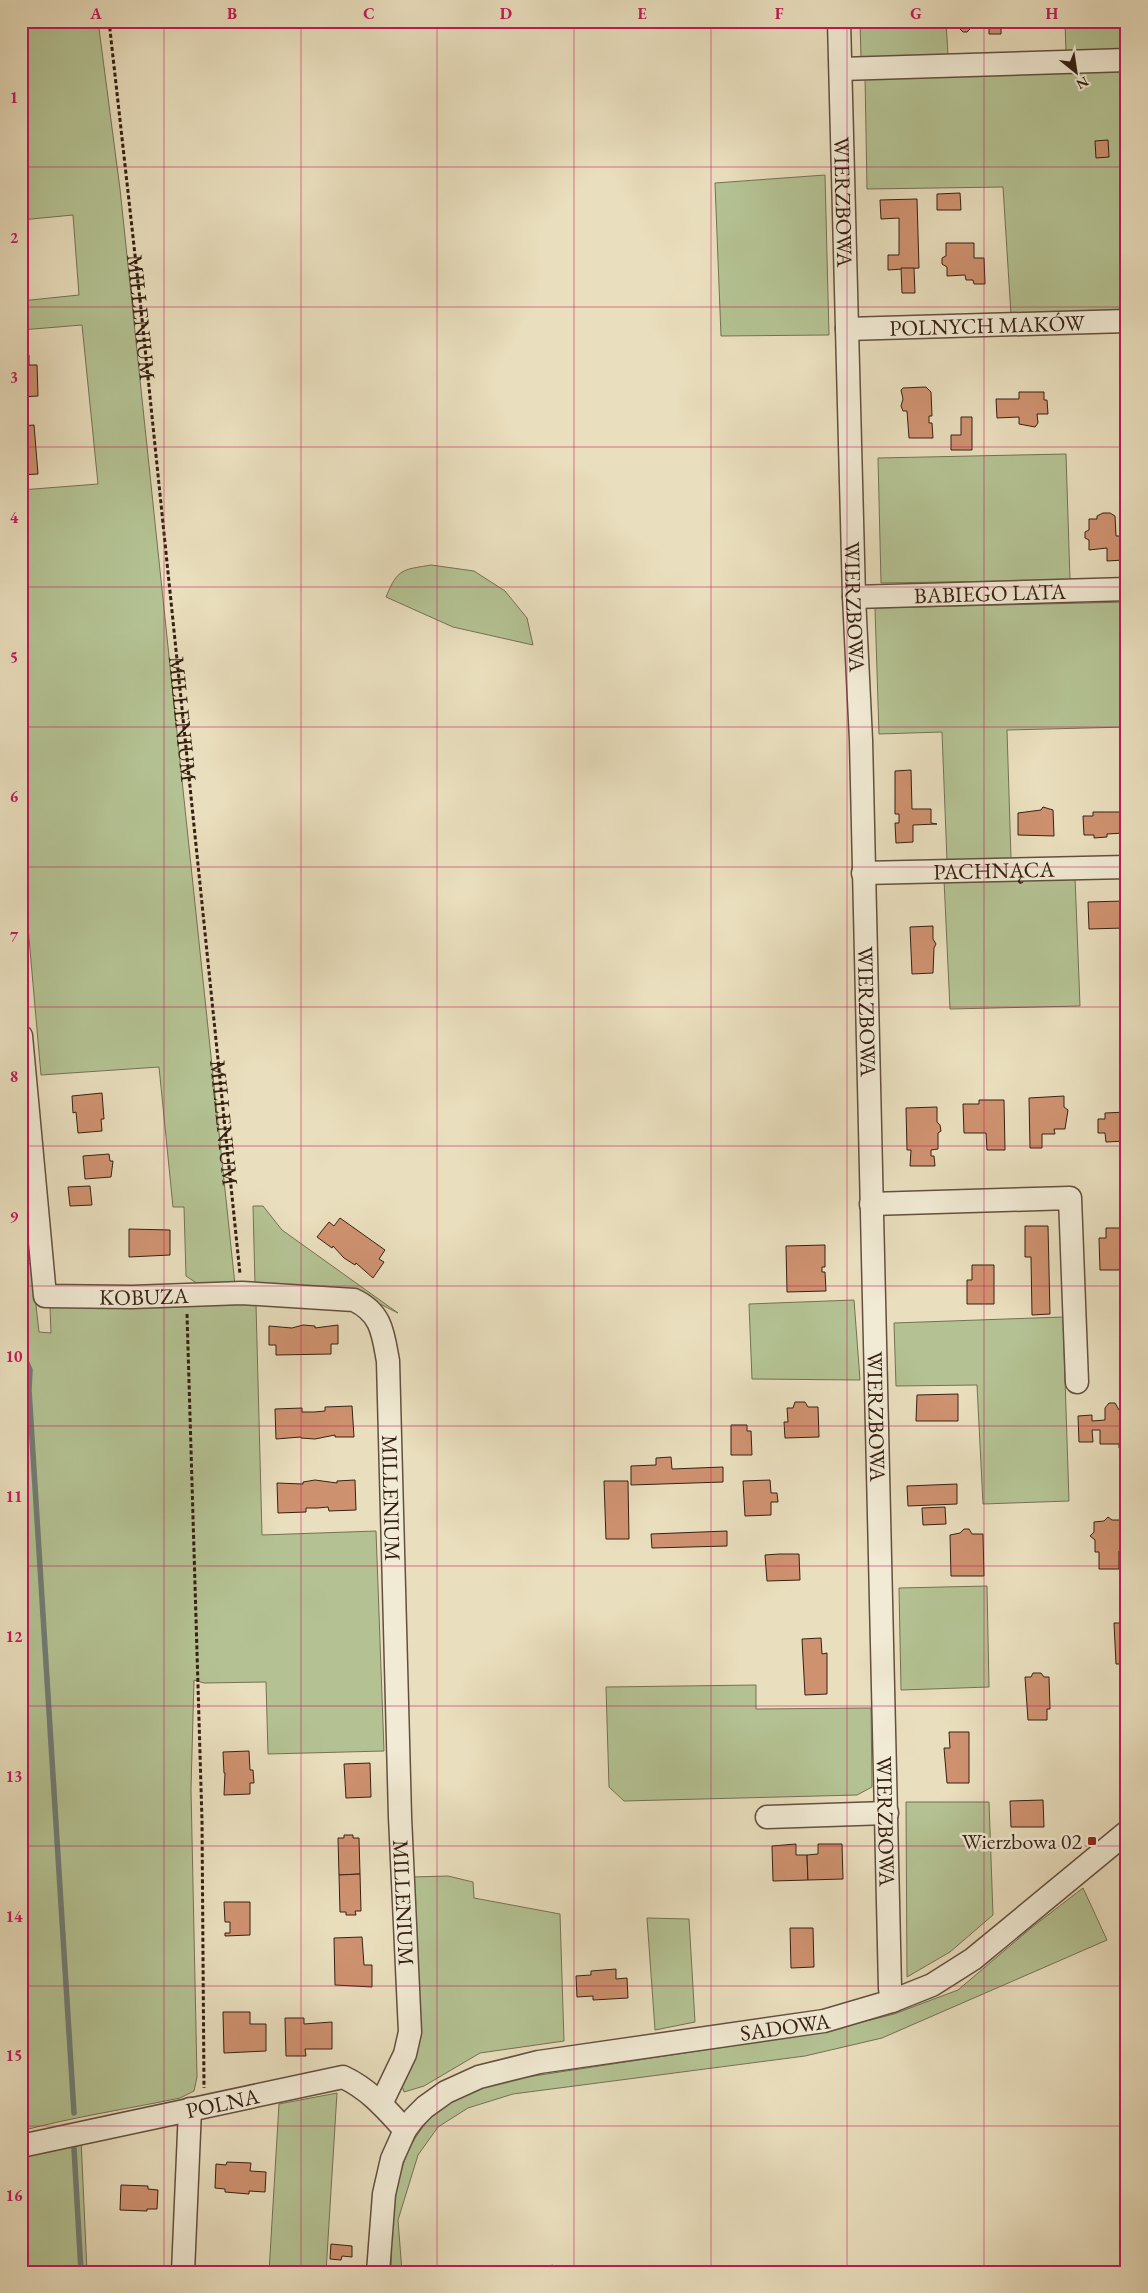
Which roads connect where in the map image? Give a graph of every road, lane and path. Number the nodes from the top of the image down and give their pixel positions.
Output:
1 (109, 21) edge
2 (839, 21) edge
3 (1127, 60) edge
4 (840, 69) junction
5 (1127, 321) edge
6 (847, 329) junction
7 (1127, 589) edge
8 (854, 597) junction
9 (1127, 867) edge
10 (863, 873) junction
11 (21, 1036) edge
12 (871, 1204) junction
13 (242, 1293) junction
14 (186, 1295) junction
15 (1077, 1382) dead end
16 (887, 1812) junction
17 (767, 1817) dead end
18 (1127, 1832) edge
19 (892, 2002) junction
20 (381, 2104) junction
21 (197, 2107) junction
22 (405, 2130) junction
23 (21, 2146) edge
24 (182, 2272) edge
25 (378, 2272) edge

1 - 13 path, MILLENIUM
2 - 4 street, WIERZBOWA
3 - 4 street
4 - 6 street, WIERZBOWA
5 - 6 street, POLNYCH MAKÓW
6 - 8 street, WIERZBOWA
7 - 8 street, BABIEGO LATA
8 - 10 street, WIERZBOWA
9 - 10 street, PACHNĄCA
10 - 12 street, WIERZBOWA
11 - 14 street, KOBUZA
12 - 15 street
12 - 16 street, WIERZBOWA
13 - 14 street, KOBUZA
13 - 20 street, MILLENIUM
14 - 21 path
16 - 17 street
16 - 19 street, WIERZBOWA
18 - 19 street, SADOWA
19 - 22 street, SADOWA
20 - 21 street, POLNA
20 - 22 street, POLNA
21 - 23 street, POLNA
21 - 24 street
22 - 25 street

